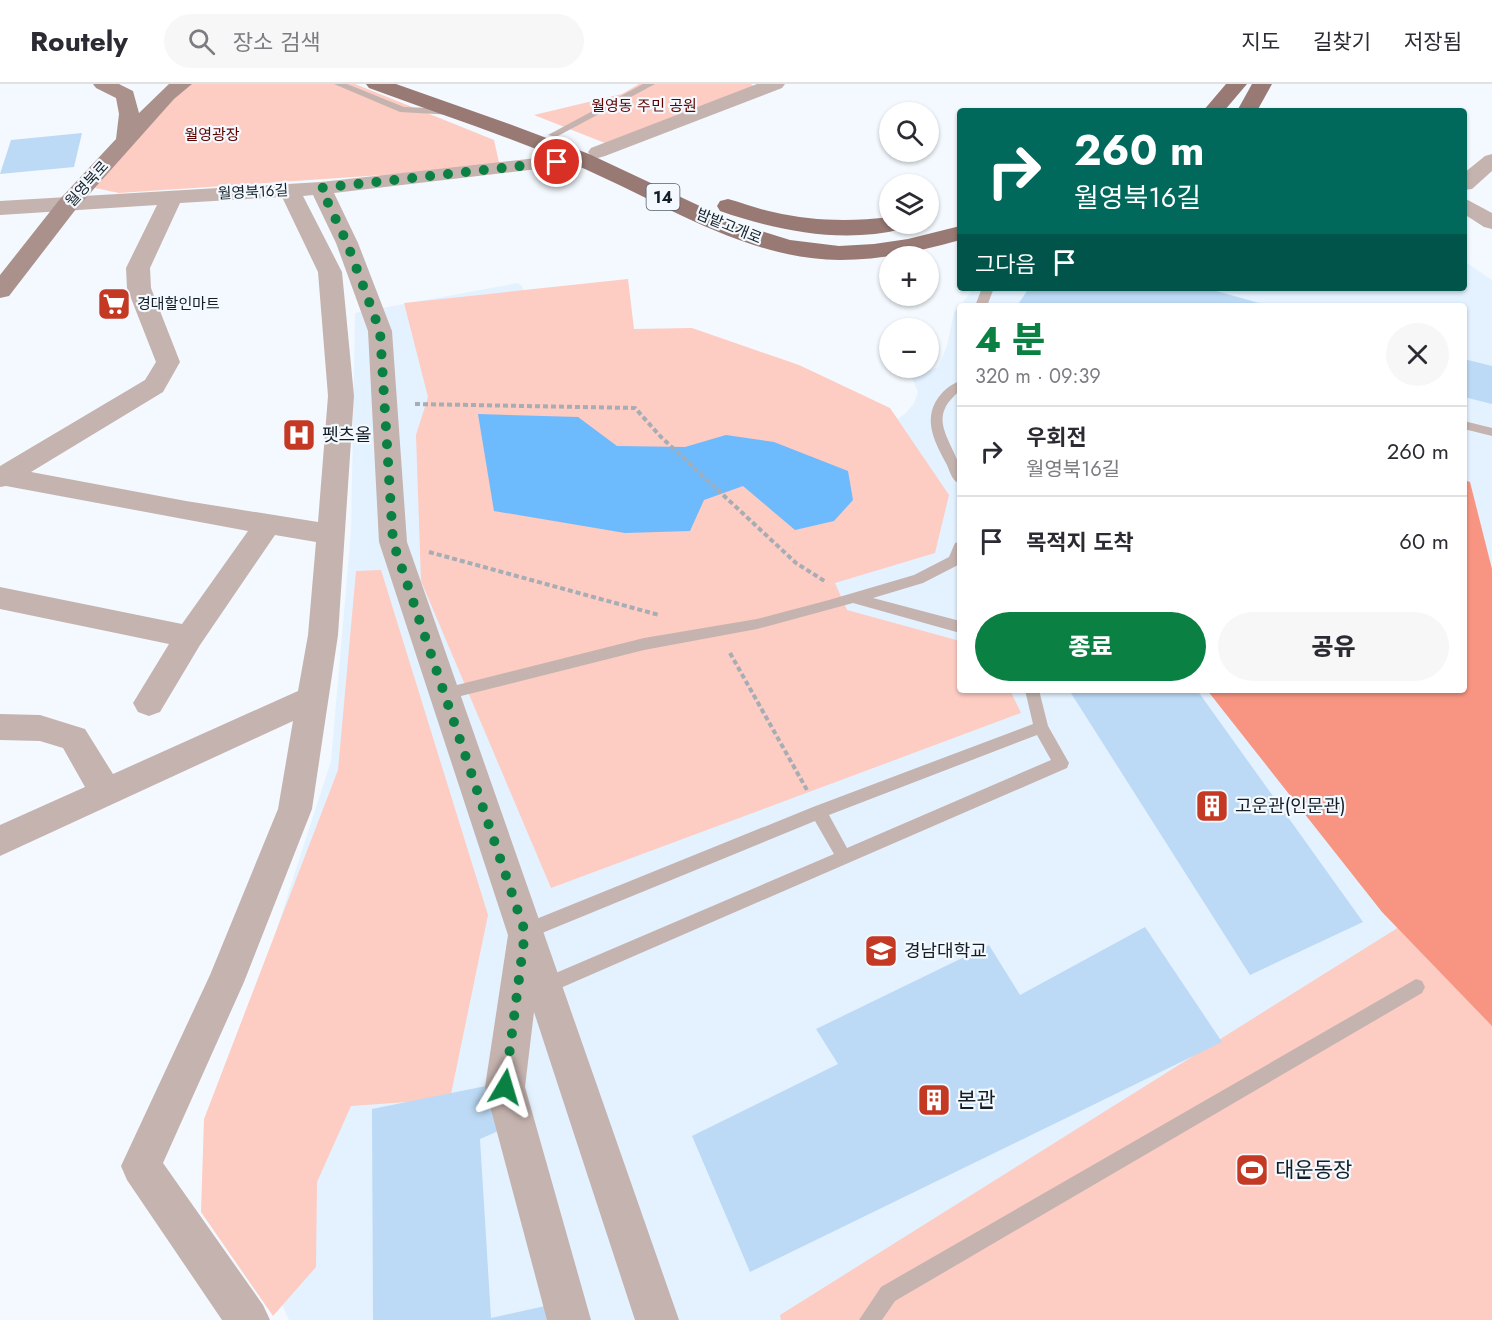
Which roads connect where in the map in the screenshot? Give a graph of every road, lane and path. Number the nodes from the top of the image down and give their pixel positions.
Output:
1 (103, 84) edge
2 (182, 84) edge
3 (339, 84) edge
4 (376, 84) edge
5 (413, 84) edge
6 (650, 84) edge
7 (775, 84) edge
8 (1237, 84) edge
9 (1262, 84) edge
10 (1216, 108) edge
11 (1249, 108) edge
12 (454, 112) junction
13 (552, 135) junction
14 (126, 141) junction
15 (589, 156) junction
16 (1492, 160) edge
17 (1467, 181) edge
18 (321, 188) junction
19 (289, 190) junction
20 (172, 197) junction
21 (69, 204) junction
22 (1467, 207) edge
23 (0, 208) edge
24 (1492, 222) edge
25 (879, 226) edge
26 (957, 234) edge
27 (0, 291) edge
28 (957, 387) edge
29 (385, 404) junction
30 (1467, 425) edge
31 (1492, 432) edge
32 (957, 473) edge
33 (1, 476) edge
34 (268, 524) junction
35 (331, 534) junction
36 (957, 555) edge
37 (0, 598) edge
38 (853, 598) junction
39 (957, 626) edge
40 (189, 637) junction
41 (1033, 693) edge
42 (445, 694) junction
43 (313, 698) junction
44 (149, 703) dead end
45 (0, 727) edge
46 (1041, 727) junction
47 (106, 793) junction
48 (819, 812) junction
49 (0, 841) edge
50 (844, 857) junction
51 (525, 932) junction
52 (543, 987) junction
53 (1416, 987) dead end
54 (248, 1320) edge
55 (569, 1320) edge
56 (657, 1320) edge
57 (869, 1320) edge

1 - 14 main road
2 - 14 main road, 월영북로
3 - 12 lane
4 - 12 main road, 밤밭고개로 / 14
5 - 13 main road, 밤밭고개로 / 14
6 - 13 lane
7 - 15 street
8 - 10 main road
9 - 11 main road
12 - 15 main road, 밤밭고개로 / 14
13 - 15 main road, 밤밭고개로 / 14
14 - 21 main road, 월영북로
15 - 18 street, 월영북16길
15 - 25 main road, 밤밭고개로 / 14
15 - 26 main road, 밤밭고개로 / 14
16 - 17 street
18 - 19 street, 월영북16길
18 - 29 street
19 - 20 street, 월영북16길
19 - 35 street
20 - 21 street, 월영북16길
20 - 33 street
21 - 23 street, 월영북16길
21 - 27 main road, 월영북로
22 - 24 street
28 - 32 lane
29 - 38 path
29 - 42 street
30 - 31 lane
33 - 34 street
34 - 35 street
34 - 40 street
35 - 43 street
36 - 38 lane
37 - 40 street
38 - 39 lane
38 - 42 lane
40 - 44 street
41 - 46 lane
42 - 51 street
43 - 47 street
43 - 54 street
45 - 47 street
46 - 48 lane
46 - 50 lane
47 - 49 street
48 - 50 lane
48 - 51 lane
50 - 52 lane
51 - 52 street
51 - 55 street
52 - 56 street
53 - 57 lane

